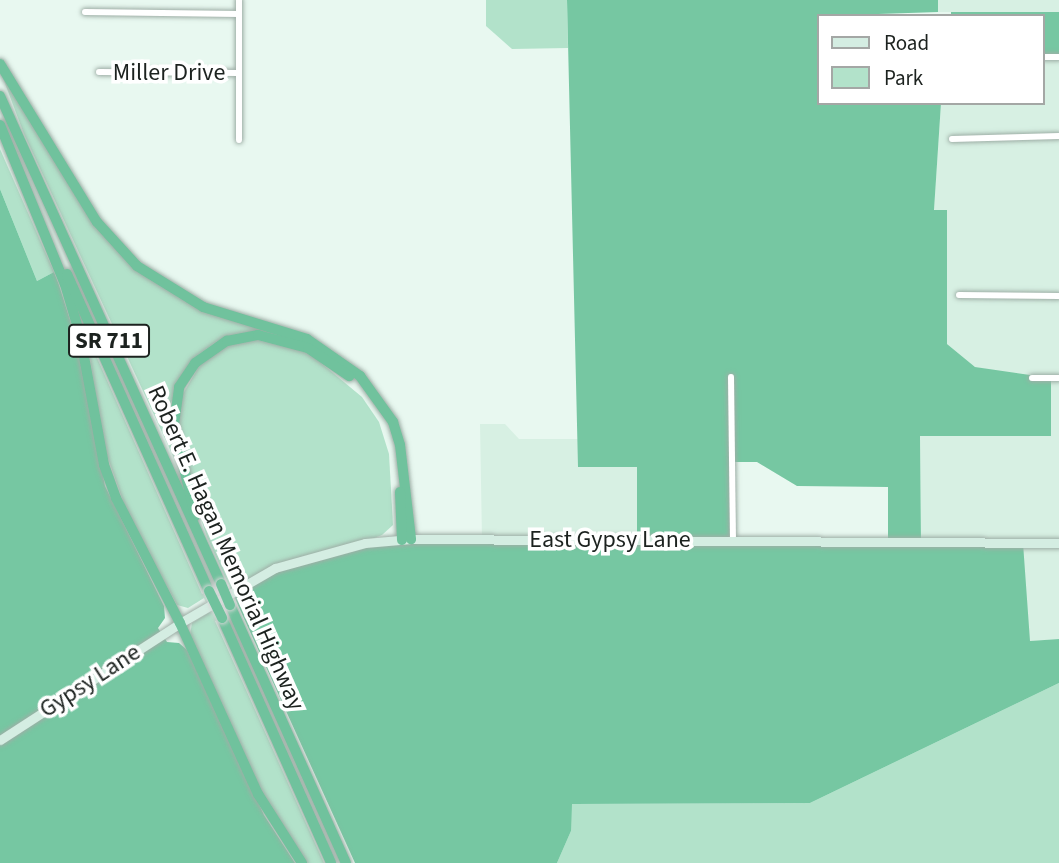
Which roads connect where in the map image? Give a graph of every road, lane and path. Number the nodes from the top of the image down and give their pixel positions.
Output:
1 (239, 0) edge
2 (85, 12) dead end
3 (239, 14) junction
4 (0, 64) edge
5 (99, 72) dead end
6 (239, 73) junction
7 (0, 96) edge
8 (0, 125) edge
9 (1059, 136) edge
10 (952, 139) dead end
11 (239, 140) dead end
12 (959, 295) dead end
13 (1059, 296) edge
14 (731, 377) dead end
15 (1032, 378) dead end
16 (1059, 378) edge
17 (199, 536) junction
18 (407, 539) junction
19 (733, 541) junction
20 (1059, 543) edge
21 (180, 623) junction
22 (0, 740) edge
23 (302, 863) edge
24 (331, 863) edge
25 (346, 863) edge

1 - 3 street
2 - 3 street
3 - 6 street
4 - 18 highway
5 - 6 street, Miller Drive
6 - 11 street
7 - 17 highway, Robert E. Hagan Memorial Highway / SR 711
8 - 21 highway
8 - 24 highway, Robert E. Hagan Memorial Highway / SR 711, bridge
9 - 10 street
12 - 13 street
14 - 19 street
15 - 16 street
17 - 18 highway
17 - 25 highway, Robert E. Hagan Memorial Highway / SR 711, bridge
18 - 19 main road, East Gypsy Lane
18 - 21 main road, East Gypsy Lane
19 - 20 main road, East Gypsy Lane
21 - 22 main road, Gypsy Lane
21 - 23 highway

